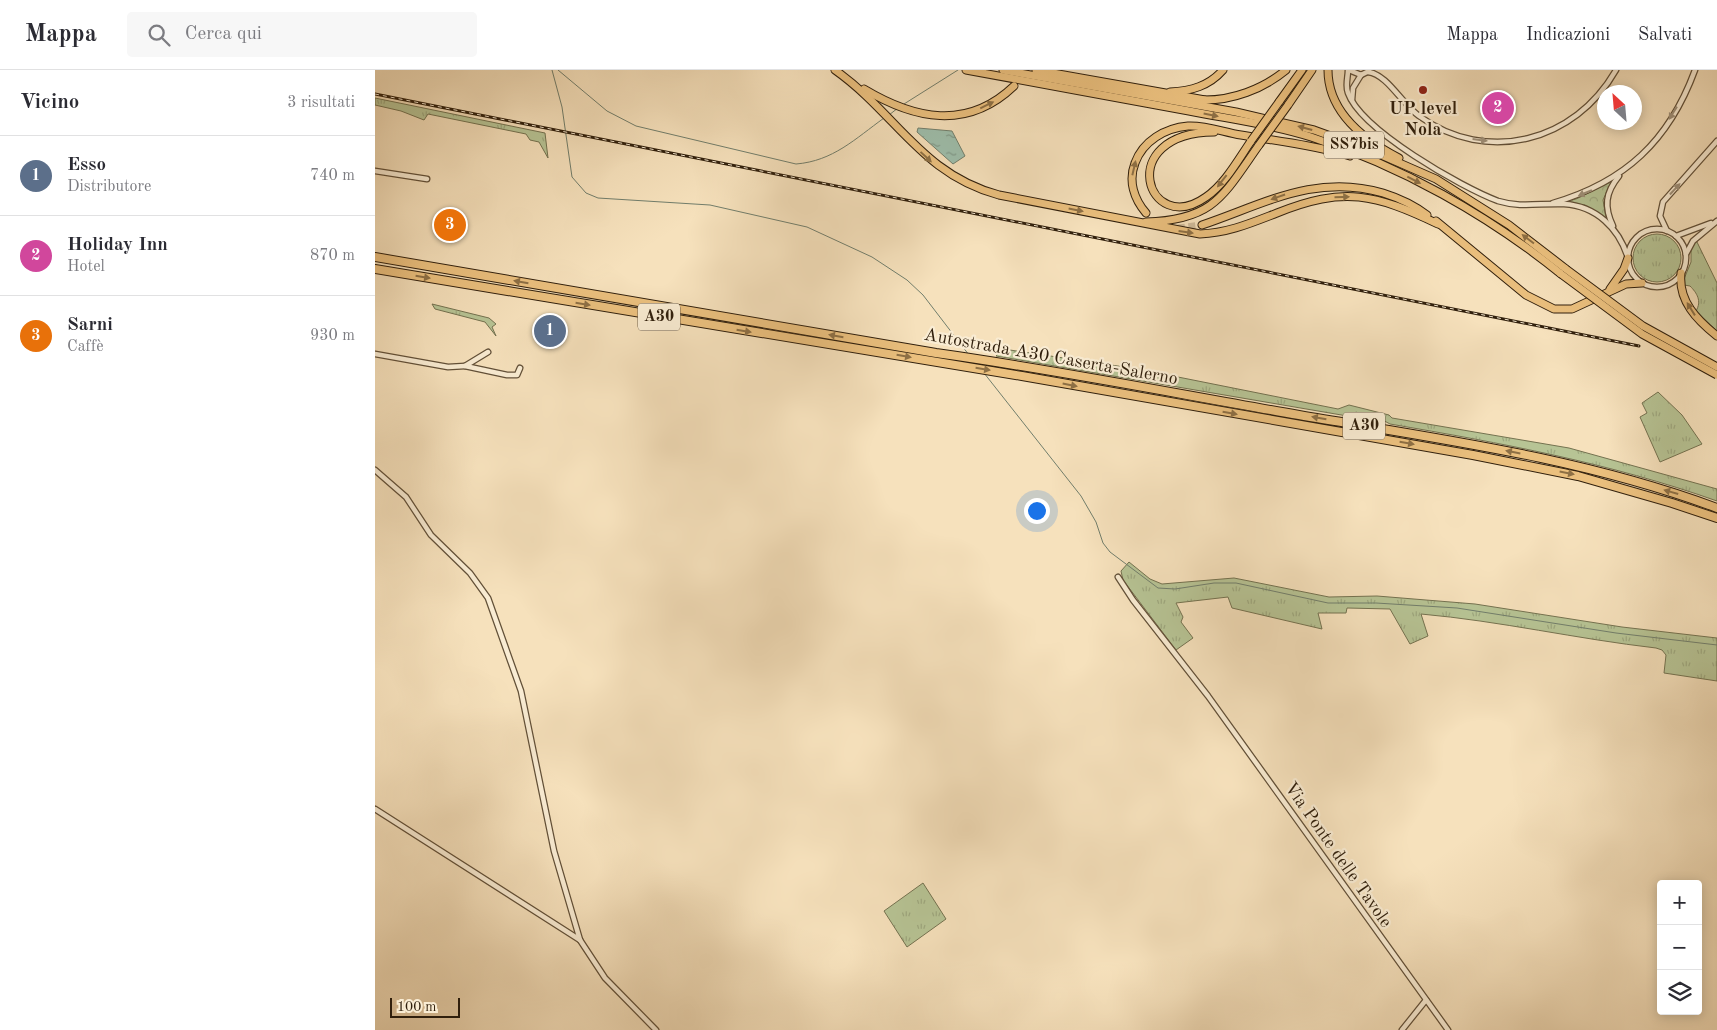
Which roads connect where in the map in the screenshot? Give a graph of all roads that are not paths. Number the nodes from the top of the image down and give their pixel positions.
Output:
1 (835, 70) edge
2 (966, 70) edge
3 (1003, 70) edge
4 (1037, 70) edge
5 (1223, 70) edge
6 (1286, 70) edge
7 (1302, 70) edge
8 (1312, 70) edge
9 (1329, 70) edge
10 (1349, 70) edge
11 (1616, 70) edge
12 (1695, 70) edge
13 (1369, 71) edge
14 (1361, 75) junction
15 (848, 80) junction
16 (1014, 86) dead end
17 (1154, 93) junction
18 (1164, 100) junction
19 (1205, 100) junction
20 (1353, 101) junction
21 (1225, 132) junction
22 (1717, 141) edge
23 (1389, 168) junction
24 (375, 171) edge
25 (1621, 173) junction
26 (427, 179) dead end
27 (1436, 179) junction
28 (1546, 205) junction
29 (1146, 213) dead end
30 (1717, 221) edge
31 (1138, 222) junction
32 (1438, 224) junction
33 (1202, 225) tunnel mouth
34 (1615, 230) junction
35 (1667, 231) junction
36 (1676, 236) junction
37 (1686, 255) junction
38 (375, 257) edge
39 (1628, 258) junction
40 (375, 269) edge
41 (1564, 271) junction
42 (1681, 274) junction
43 (1642, 283) junction
44 (1607, 292) junction
45 (1717, 336) edge
46 (488, 352) dead end
47 (375, 354) edge
48 (465, 366) junction
49 (1717, 367) edge
50 (520, 368) dead end
51 (1717, 375) edge
52 (375, 470) edge
53 (1717, 508) edge
54 (1717, 518) edge
55 (1118, 577) dead end
56 (375, 809) edge
57 (580, 940) junction
58 (1426, 1000) junction
59 (656, 1030) edge
60 (1402, 1030) edge
61 (1448, 1030) edge

1 - 15 highway
2 -> 23 highway, SS7bis
3 - 18 highway, SS7bis
4 - 17 highway
5 - 17 highway
6 - 19 highway
7 -> 21 highway, bridge
8 - 31 highway, bridge
9 - 27 highway
10 - 14 street
10 - 20 street
13 -> 11 street
12 -> 25 street
13 - 14 street
14 - 20 street
15 -> 16 highway
15 -> 31 highway
17 - 19 highway
18 - 19 highway
27 -> 18 highway, SS7bis
20 - 28 street
21 - 23 highway
29 -> 21 highway
35 -> 22 street
23 -> 41 highway, SS7bis
24 - 26 street
25 -> 28 street
25 - 34 street
41 -> 27 highway, SS7bis
28 - 34 street
30 - 36 street
30 - 37 street
31 -> 32 highway
32 -> 33 highway
32 - 44 highway
34 - 39 street
35 - 36 street
35 - 39 street
36 - 37 street
37 - 42 street
53 -> 38 highway, Autostrada A30 Caserta-Salerno / A30
39 - 43 street
39 - 44 highway
40 -> 54 highway, Autostrada A30 Caserta-Salerno / A30
41 - 49 highway, SS7bis, bridge
41 - 51 highway, SS7bis, bridge
42 - 43 street
45 -> 42 highway
43 - 44 highway
46 - 48 street
47 - 48 street
48 - 50 street
52 - 57 street
55 - 58 street, Via Ponte delle Tavole
56 - 57 street
57 - 59 street
58 - 60 street
58 - 61 street, Via Ponte delle Tavole

